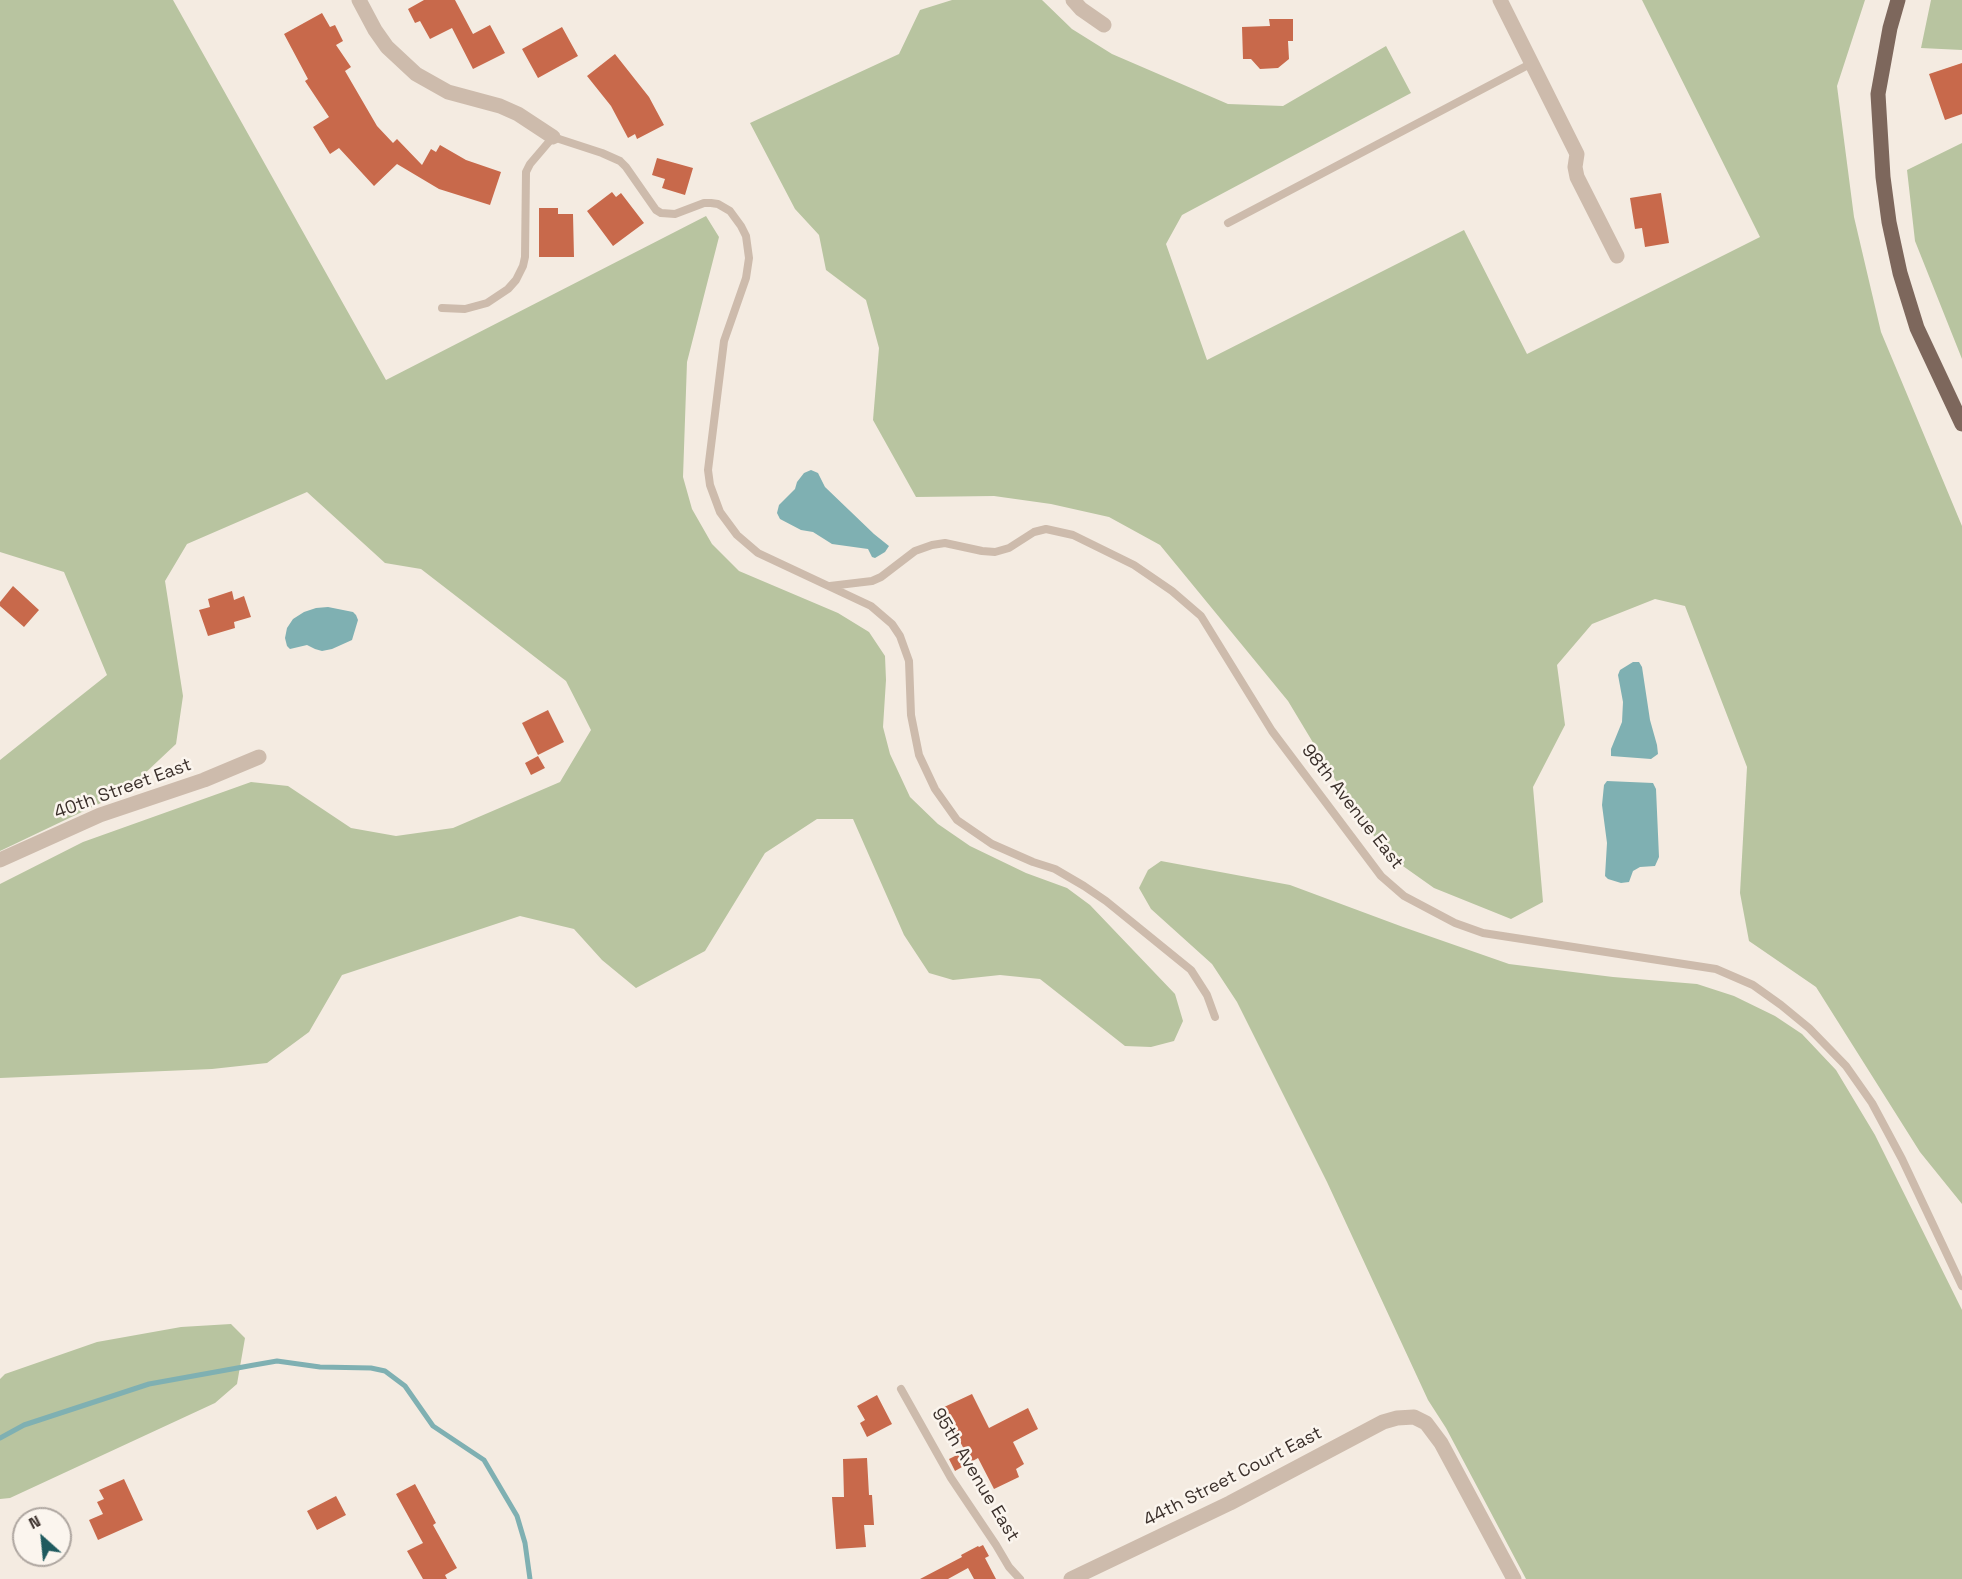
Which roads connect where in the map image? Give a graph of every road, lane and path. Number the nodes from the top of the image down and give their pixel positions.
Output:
1 (359, 0) edge
2 (1073, 0) edge
3 (1500, 0) edge
4 (1898, 0) edge
5 (1104, 25) dead end
6 (1532, 63) junction
7 (553, 137) junction
8 (1228, 223) dead end
9 (1617, 256) dead end
10 (442, 308) dead end
11 (1962, 424) edge
12 (829, 586) junction
13 (259, 757) dead end
14 (0, 860) edge
15 (1215, 1017) dead end
16 (1962, 1286) edge
17 (902, 1389) dead end
18 (1020, 1579) edge
19 (1071, 1579) edge
20 (1514, 1579) edge

1 - 7 street
2 - 5 street
3 - 6 street
4 - 11 main road
6 - 8 lane
6 - 9 street
7 - 10 lane
7 - 12 lane
12 - 15 lane
12 - 16 lane, 98th Avenue East
13 - 14 street, 40th Street East
17 - 18 lane, 95th Avenue East
19 - 20 street, 44th Street Court East

